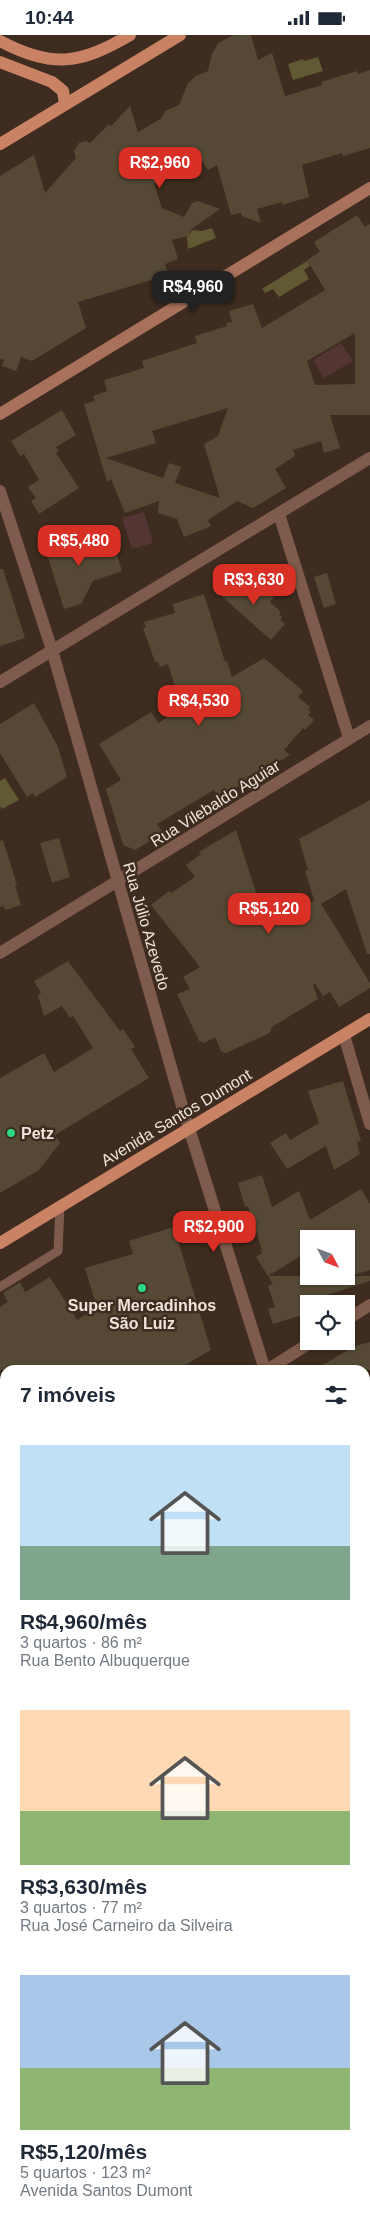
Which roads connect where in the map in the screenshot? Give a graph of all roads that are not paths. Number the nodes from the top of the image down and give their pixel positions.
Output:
1 (130, 35) edge
2 (180, 35) edge
3 (0, 41) edge
4 (0, 62) edge
5 (65, 104) junction
6 (0, 144) edge
7 (370, 188) edge
8 (0, 414) edge
9 (370, 458) edge
10 (0, 491) edge
11 (280, 514) junction
12 (52, 650) junction
13 (0, 681) edge
14 (370, 726) edge
15 (349, 738) junction
16 (117, 883) junction
17 (0, 953) edge
18 (370, 1019) edge
19 (344, 1035) junction
20 (370, 1124) edge
21 (190, 1128) junction
22 (60, 1207) junction
23 (0, 1243) edge
24 (0, 1287) edge
25 (370, 1305) edge
26 (355, 1314) edge
27 (300, 1349) edge
28 (264, 1365) edge
29 (274, 1365) edge

1 - 3 main road
2 - 5 main road
4 - 5 main road
5 - 6 main road
7 - 8 street
9 - 11 street
10 - 12 street, Rua Júlio Azevedo
11 - 12 street
11 - 15 street
12 - 13 street
12 - 16 street, Rua Júlio Azevedo
14 - 15 street, Rua Vilebaldo Aguiar
15 - 16 street, Rua Vilebaldo Aguiar
16 - 17 street, Rua Vilebaldo Aguiar
16 - 21 street, Rua Júlio Azevedo
18 - 19 main road, Avenida Santos Dumont
19 - 20 street
19 - 21 main road, Avenida Santos Dumont
21 - 22 main road, Avenida Santos Dumont
21 - 28 street, Rua Júlio Azevedo
22 - 23 main road, Avenida Santos Dumont
22 - 24 lane
25 - 26 street
27 - 29 street

